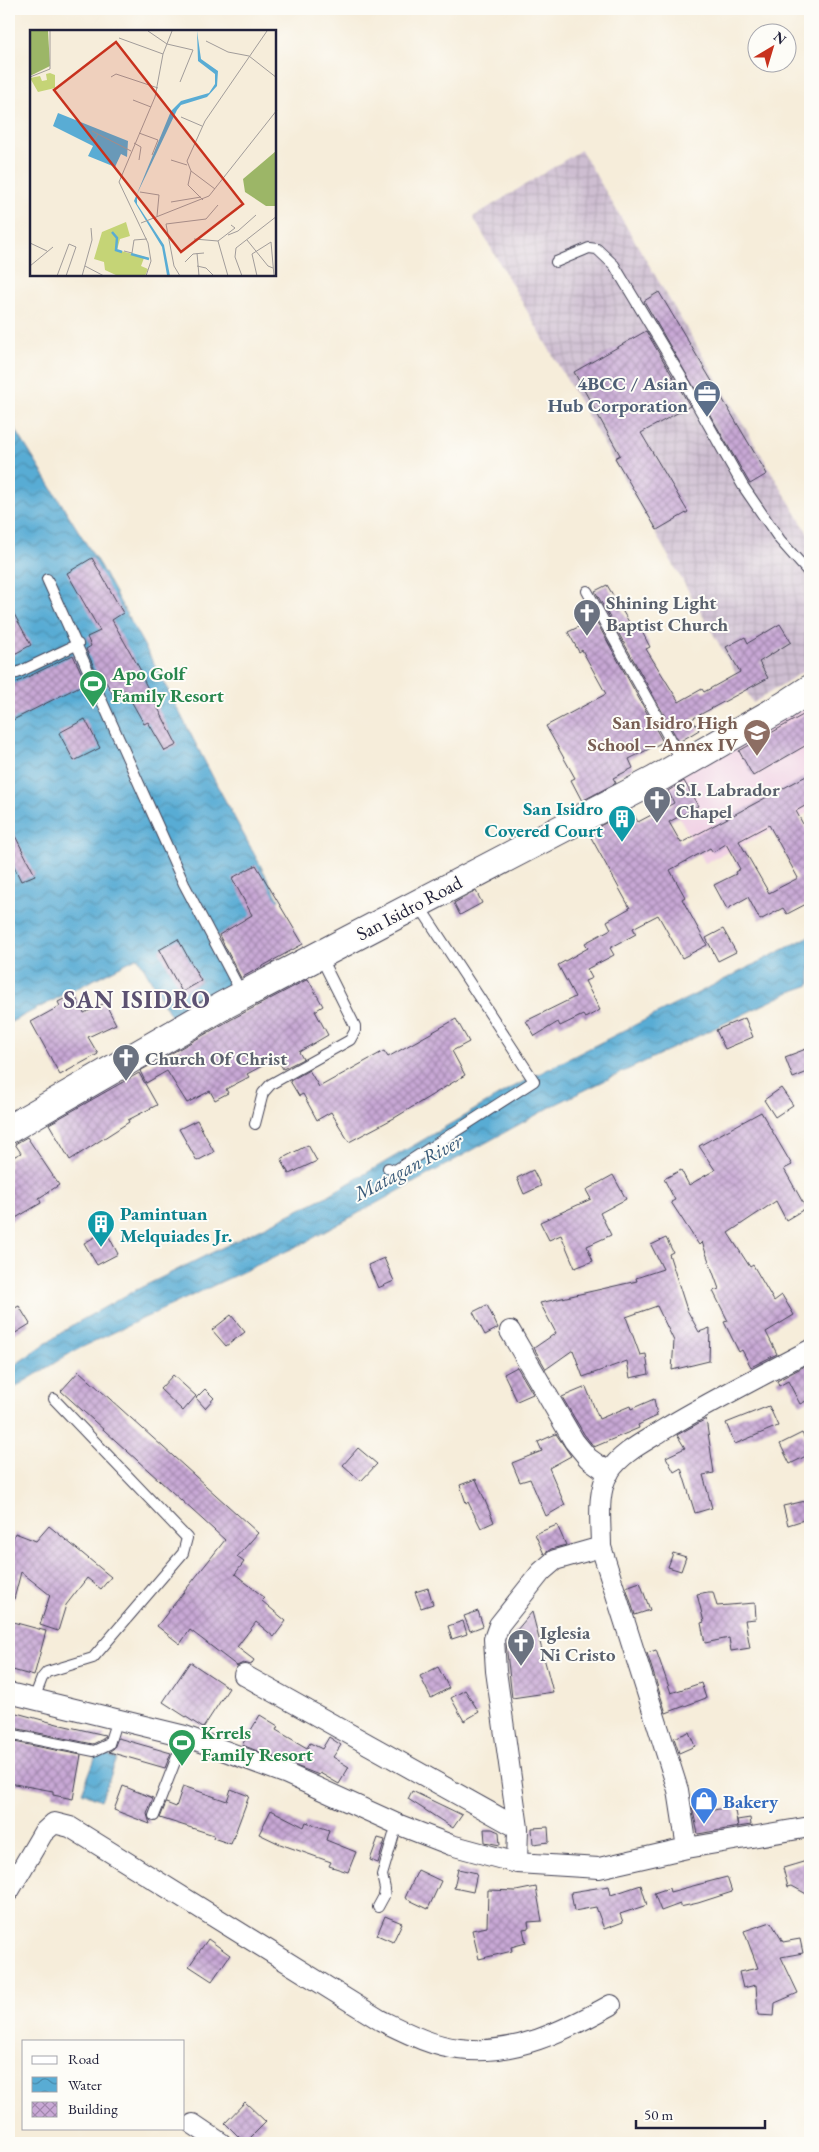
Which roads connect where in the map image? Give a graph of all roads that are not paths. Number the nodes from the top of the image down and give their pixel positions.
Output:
1 (556, 262) dead end
2 (810, 574) edge
3 (47, 579) dead end
4 (587, 591) dead end
5 (78, 644) junction
6 (9, 674) edge
7 (810, 689) edge
8 (684, 764) junction
9 (418, 903) junction
10 (320, 955) junction
11 (243, 995) junction
12 (254, 1124) dead end
13 (9, 1129) edge
14 (388, 1168) dead end
15 (510, 1331) dead end
16 (810, 1350) edge
17 (54, 1399) dead end
18 (609, 1473) junction
19 (601, 1547) junction
20 (244, 1675) dead end
21 (9, 1694) edge
22 (34, 1699) junction
23 (117, 1719) junction
24 (9, 1734) edge
25 (185, 1736) junction
26 (154, 1816) dead end
27 (397, 1824) junction
28 (810, 1827) edge
29 (518, 1828) junction
30 (687, 1848) junction
31 (517, 1863) junction
32 (9, 1891) edge
33 (378, 1907) dead end
34 (611, 2004) dead end
35 (193, 2124) dead end
36 (221, 2143) edge

1 - 2 lane
3 - 5 lane
4 - 8 lane
5 - 6 lane
5 - 11 lane
7 - 8 street, San Isidro Road
8 - 9 street, San Isidro Road
9 - 10 street, San Isidro Road
9 - 14 lane
10 - 11 street, San Isidro Road
10 - 12 lane
11 - 13 street, San Isidro Road
15 - 18 street
16 - 18 street
17 - 22 lane
18 - 19 street
19 - 29 street
19 - 30 street
20 - 29 street
21 - 22 street
22 - 23 street
23 - 24 lane
23 - 25 street
25 - 26 lane
25 - 27 street
27 - 31 street
27 - 33 lane
28 - 30 street
29 - 31 street
30 - 31 street
32 - 34 street
35 - 36 street

